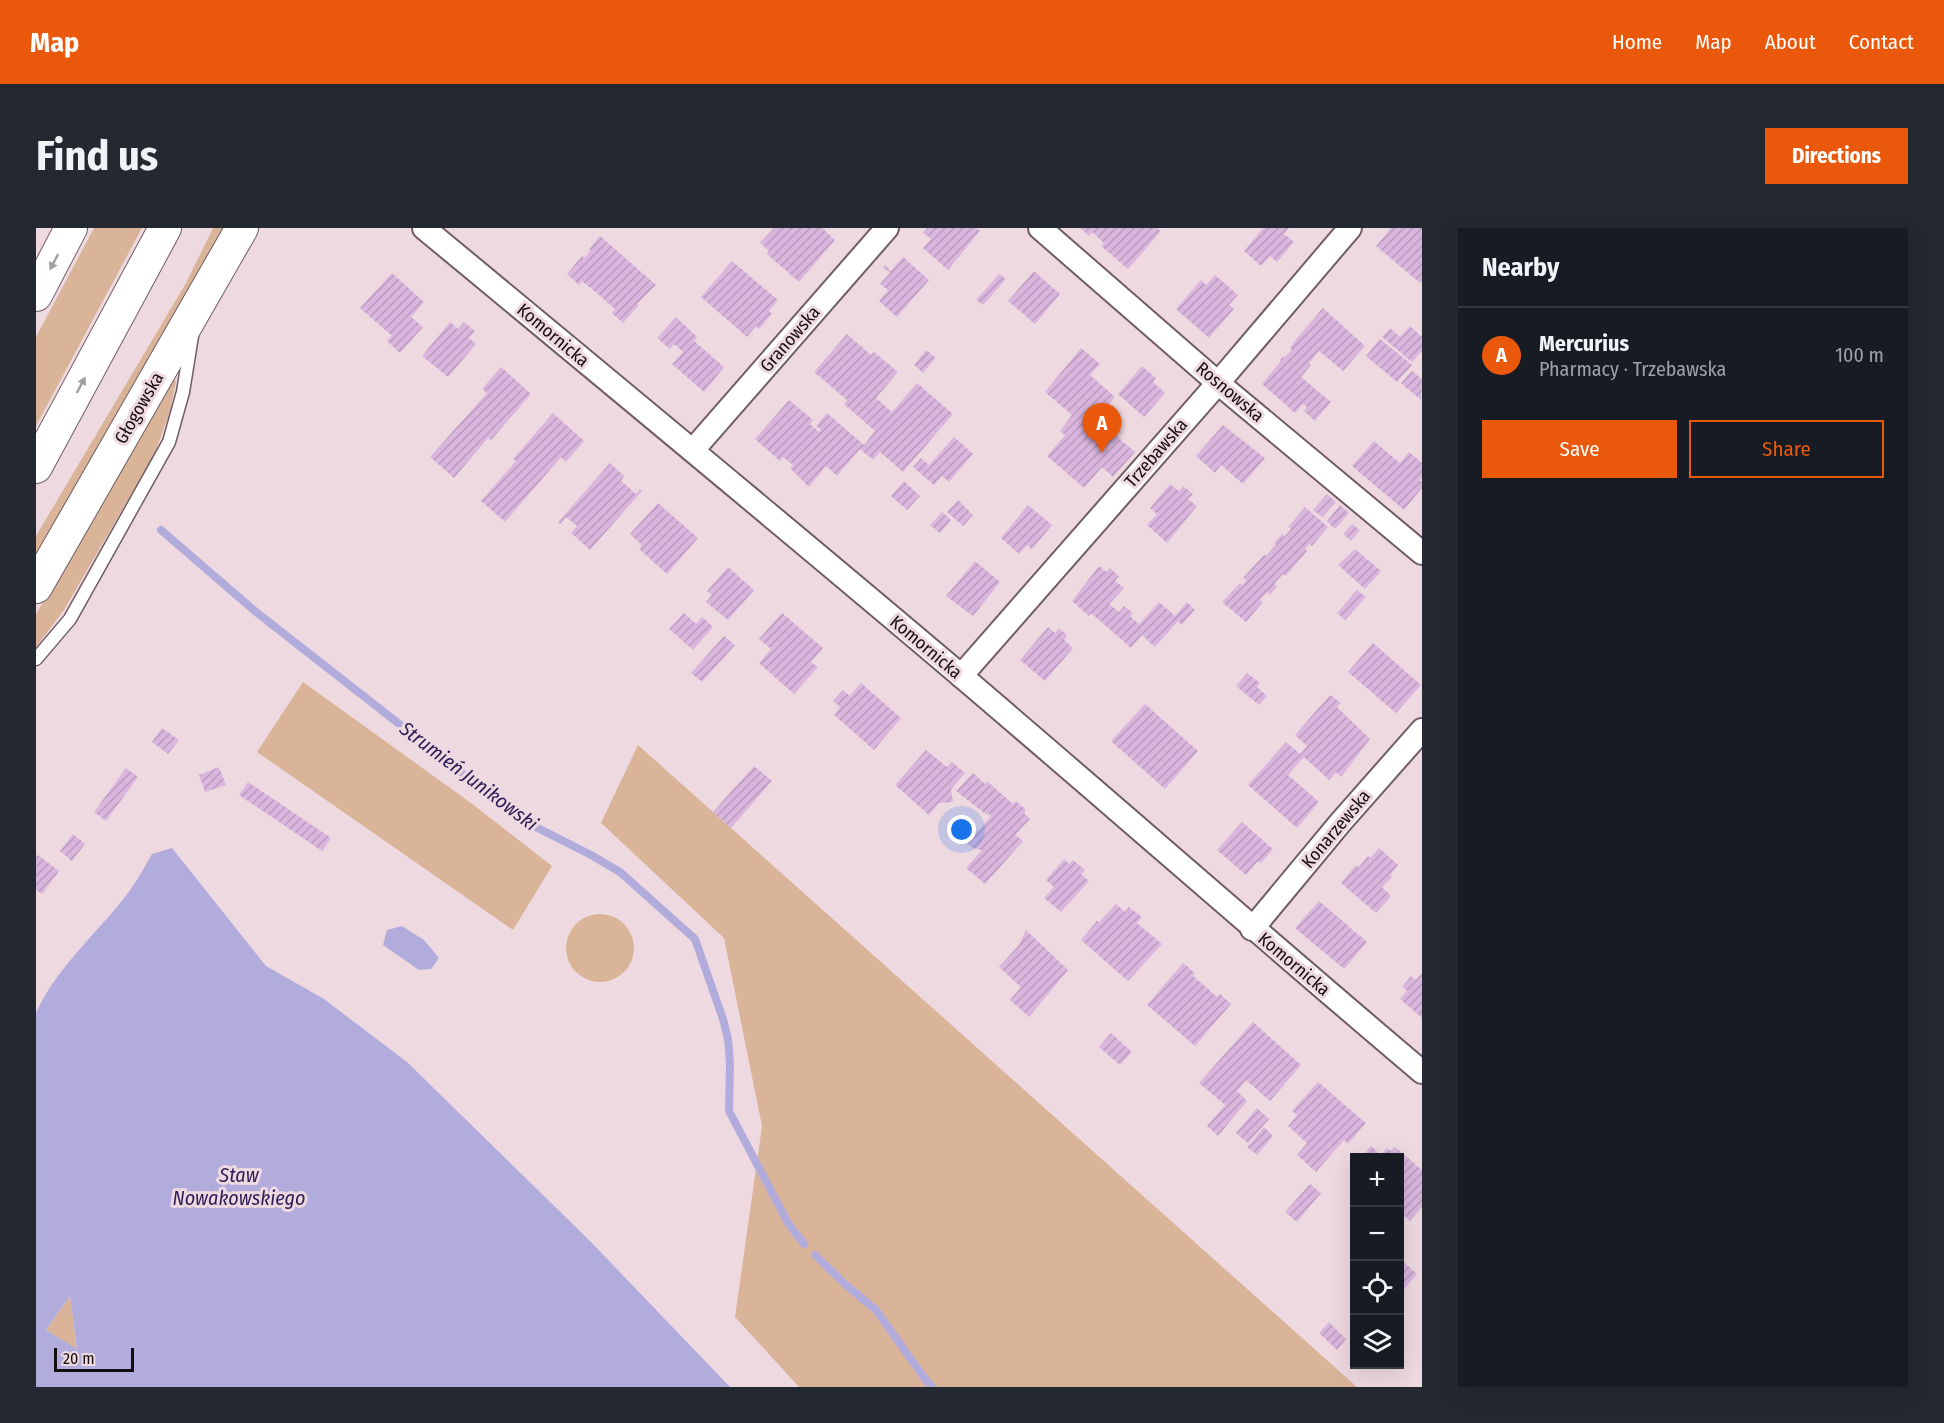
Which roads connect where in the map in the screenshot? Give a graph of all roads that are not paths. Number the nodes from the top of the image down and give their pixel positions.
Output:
1 (71, 228) edge
2 (165, 228) edge
3 (242, 228) edge
4 (424, 228) edge
5 (887, 228) edge
6 (1040, 228) edge
7 (1350, 228) edge
8 (36, 295) edge
9 (200, 303) junction
10 (1218, 383) junction
11 (693, 450) junction
12 (36, 467) edge
13 (1422, 553) edge
14 (36, 587) edge
15 (36, 660) edge
16 (961, 676) junction
17 (1422, 730) edge
18 (1252, 929) junction
19 (1422, 1072) edge

1 -> 8 street
12 -> 2 street
3 - 9 street, Głogowska
4 - 11 street, Komornicka
5 - 11 street, Granowska
6 - 10 street, Rosnowska
7 - 10 street, Trzebawska
9 - 14 street, Głogowska
9 - 15 lane
10 - 13 street, Rosnowska
10 - 16 street, Trzebawska
11 - 16 street, Komornicka
16 - 18 street, Komornicka
17 - 18 street, Konarzewska
18 - 19 street, Komornicka

